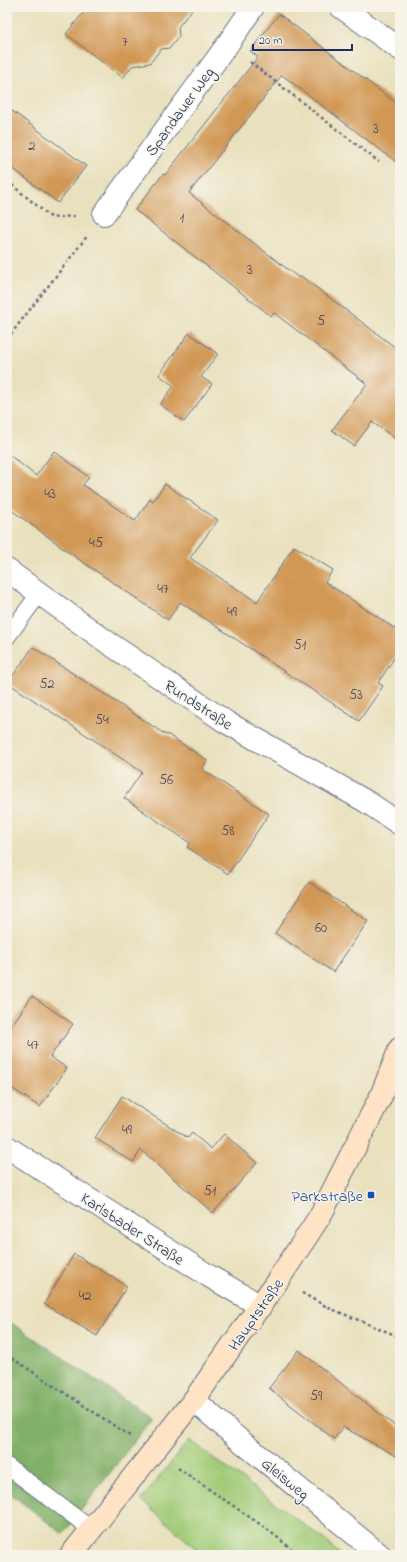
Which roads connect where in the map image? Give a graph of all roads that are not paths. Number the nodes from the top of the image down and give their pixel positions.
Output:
1 (253, 7) edge
2 (341, 7) edge
3 (400, 49) edge
4 (104, 214) road end
5 (7, 570) edge
6 (39, 594) junction
7 (7, 637) edge
8 (400, 824) edge
9 (400, 1048) edge
10 (7, 1147) edge
11 (261, 1306) junction
12 (194, 1400) junction
13 (7, 1466) edge
14 (91, 1529) junction
15 (71, 1555) edge
16 (380, 1555) edge

1 - 4 street, Spandauer Weg
2 - 3 street
5 - 6 street, Rundstraße
6 - 7 lane
6 - 8 street, Rundstraße
9 - 11 main road, Hauptstraße
10 - 11 street, Karlsbader Straße
11 - 12 main road, Hauptstraße
12 - 14 main road, Hauptstraße
12 - 16 street, Gleisweg
13 - 14 lane
14 - 15 main road, Hauptstraße

